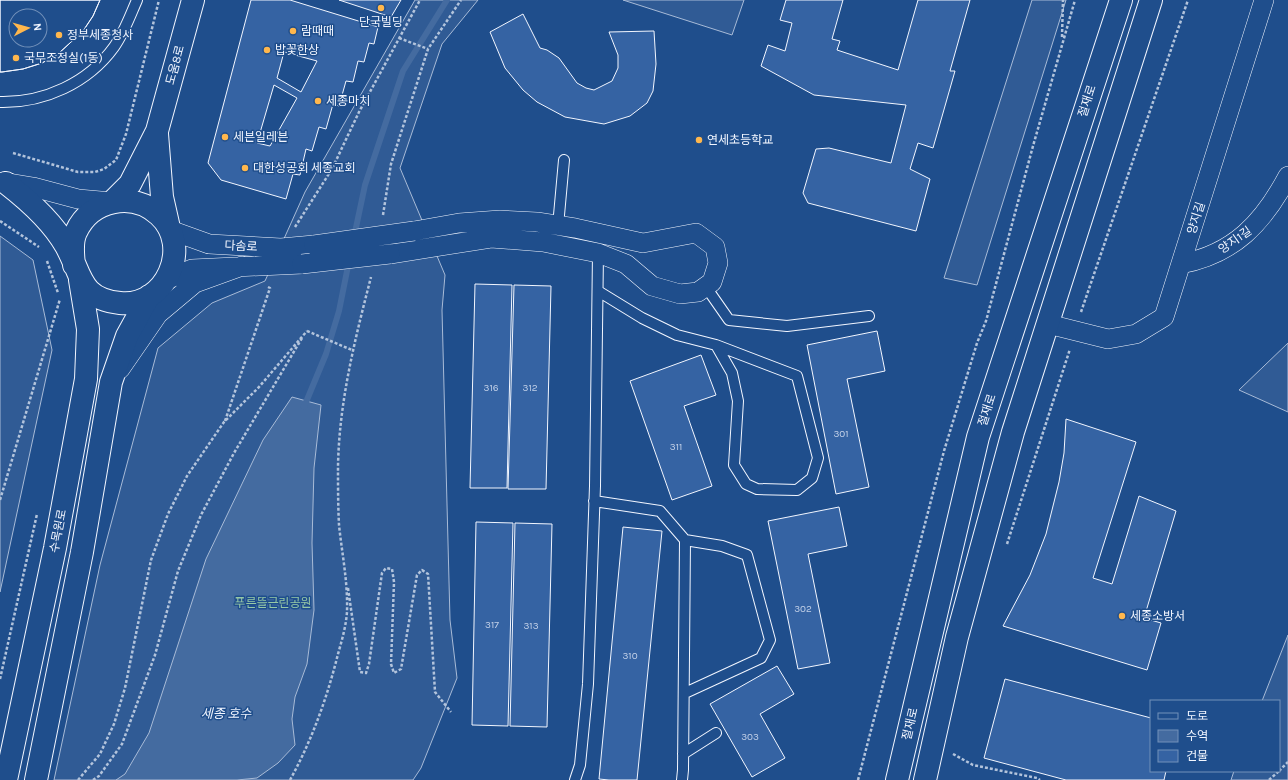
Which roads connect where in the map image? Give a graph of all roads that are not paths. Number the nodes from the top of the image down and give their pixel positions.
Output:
1 (137, 0) edge
2 (193, 0) edge
3 (1116, 0) edge
4 (1121, 0) edge
5 (1151, 0) edge
6 (1159, 0) edge
7 (1264, 0) edge
8 (1104, 46) junction
9 (1134, 50) junction
10 (0, 102) edge
11 (157, 131) junction
12 (564, 160) dead end
13 (1288, 176) edge
14 (3, 182) edge
15 (112, 202) junction
16 (558, 226) junction
17 (170, 230) junction
18 (598, 253) junction
19 (1181, 264) junction
20 (242, 266) junction
21 (77, 273) junction
22 (166, 280) junction
23 (706, 287) junction
24 (598, 291) junction
25 (149, 296) junction
26 (869, 316) dead end
27 (1048, 324) junction
28 (716, 345) junction
29 (86, 379) junction
30 (111, 382) junction
31 (594, 501) junction
32 (685, 540) junction
33 (685, 693) junction
34 (716, 733) dead end
35 (683, 754) junction
36 (6, 780) edge
37 (36, 780) edge
38 (575, 780) edge
39 (682, 780) edge
40 (897, 780) edge
41 (925, 780) edge

1 - 10 lane
2 - 11 street, 도움8로
3 - 8 street, 절재로
4 - 8 street, 절재로
5 - 9 street
6 - 9 street
7 - 19 street, 양지길
8 - 40 street, 절재로
9 - 27 street
11 - 15 street, 도움8로
11 - 17 street, 도움8로
12 - 16 lane
13 - 19 street, 양지1길
14 - 15 street, 다솜로
14 - 21 street, 다솜로
14 - 29 street
15 - 17 street, 다솜로
15 - 21 street, 다솜로
16 - 17 street, 다솜로, bridge
16 - 23 street, 다솜로
17 - 22 street, 다솜로
18 - 20 street, 다솜로, bridge
18 - 23 street, 다솜로
18 - 24 lane
19 - 27 street, 양지길
20 - 22 street, 다솜로
20 - 30 street
21 - 25 street, 다솜로
21 - 29 street, 수목원로
22 - 25 street, 다솜로
23 - 26 lane
24 - 28 lane
24 - 31 lane
25 - 30 street
27 - 41 street
28 - 28 lane
29 - 36 street, 수목원로
30 - 37 street
31 - 32 lane
31 - 38 lane
32 - 33 lane
32 - 33 lane
33 - 35 lane
34 - 35 lane
35 - 39 lane

